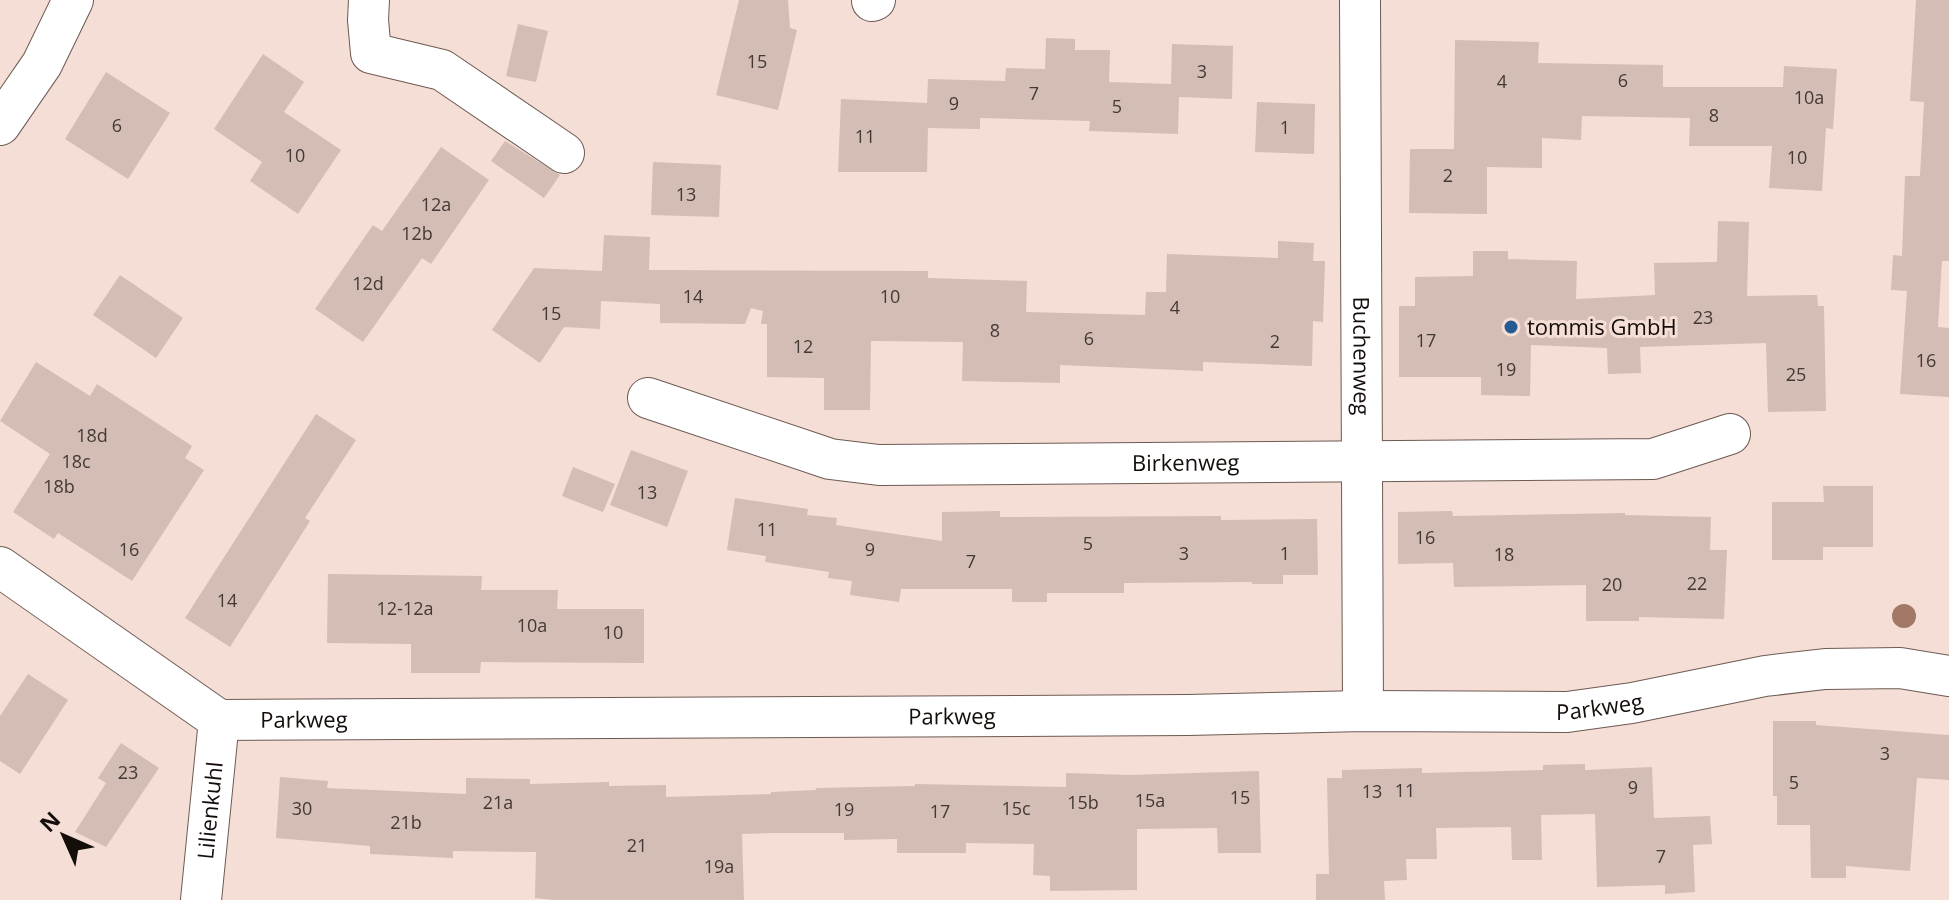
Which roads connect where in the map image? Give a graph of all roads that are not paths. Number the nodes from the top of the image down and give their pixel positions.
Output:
1 (73, 0) edge
2 (369, 0) edge
3 (1360, 0) edge
4 (0, 125) edge
5 (564, 153) dead end
6 (648, 398) dead end
7 (1730, 434) dead end
8 (1360, 463) junction
9 (0, 567) edge
10 (1949, 676) edge
11 (1363, 711) junction
12 (219, 720) junction
13 (201, 900) edge

1 - 4 street
2 - 5 street
3 - 8 street, Buchenweg
6 - 8 street, Birkenweg
7 - 8 street, Birkenweg
8 - 11 street, Buchenweg
9 - 12 street
10 - 11 street, Parkweg
11 - 12 street, Parkweg
12 - 13 street, Lilienkuhl

